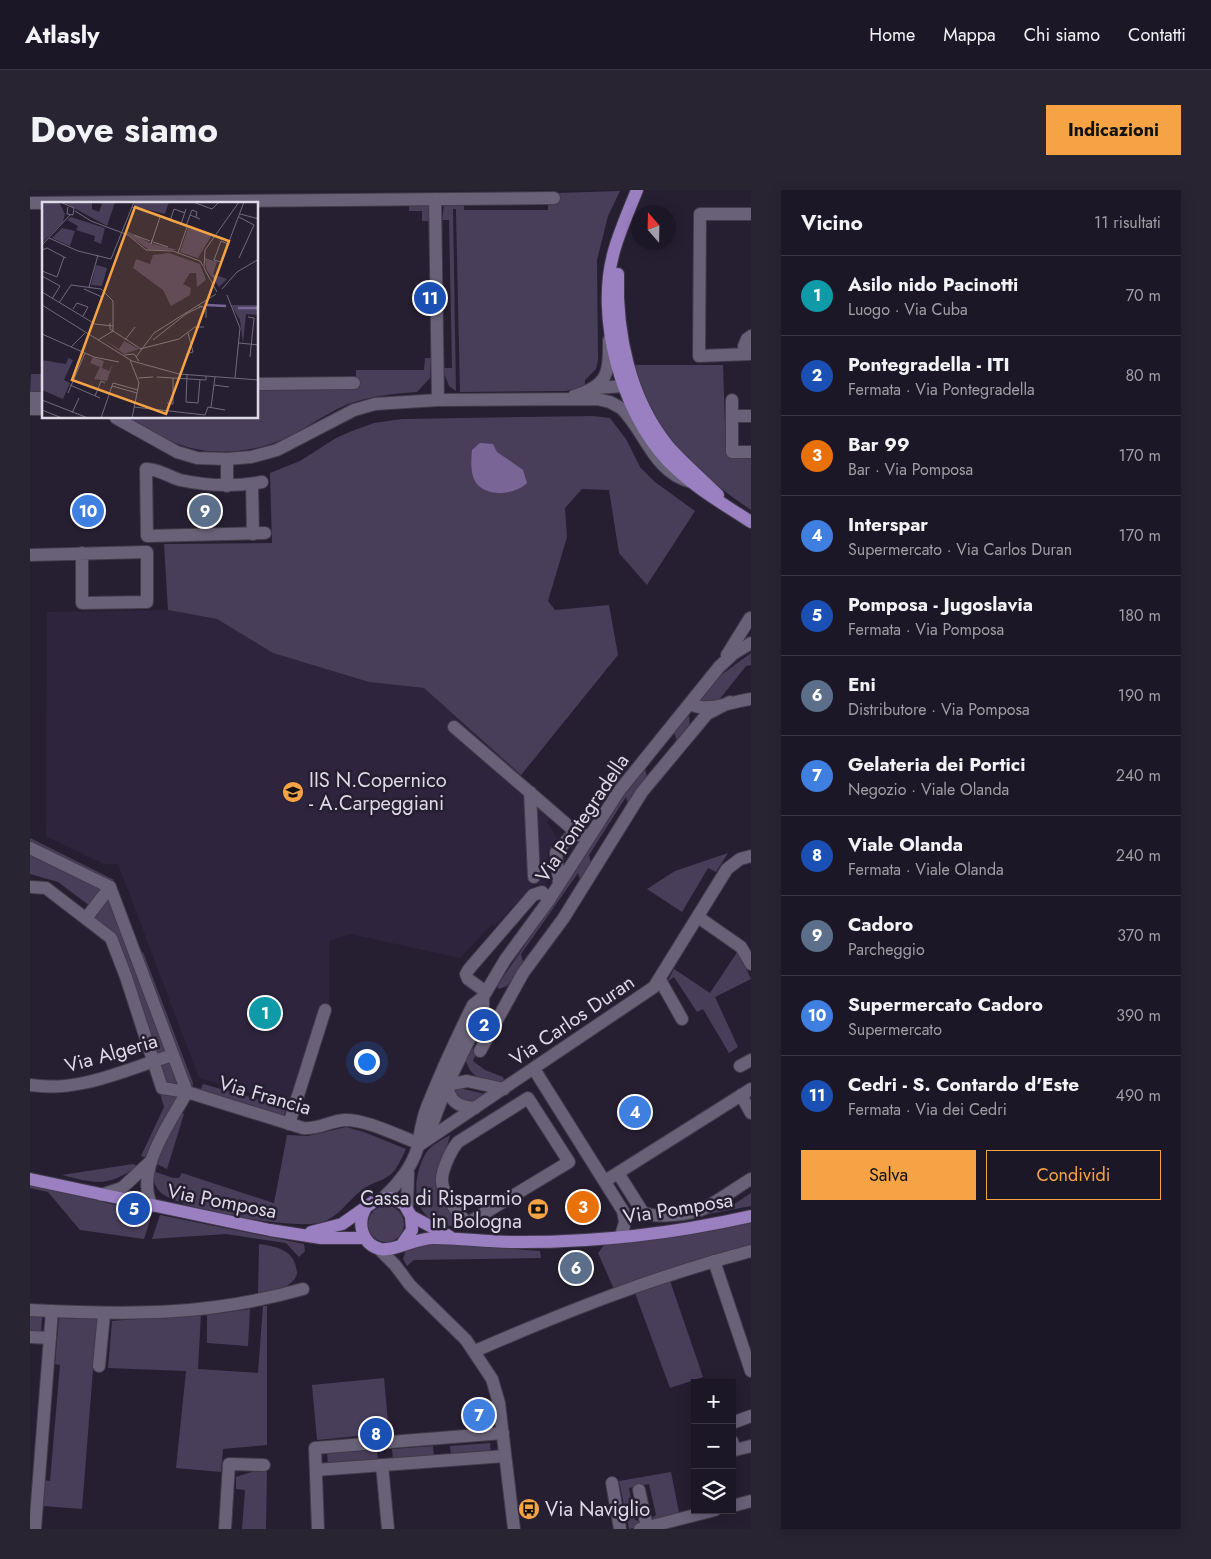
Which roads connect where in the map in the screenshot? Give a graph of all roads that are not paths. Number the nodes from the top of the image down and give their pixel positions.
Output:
1 (637, 190) edge
2 (250, 195) edge
3 (304, 195) edge
4 (383, 195) edge
5 (118, 196) edge
6 (429, 196) edge
7 (554, 198) dead end
8 (43, 202) edge
9 (223, 202) edge
10 (751, 214) edge
11 (626, 218) junction
12 (608, 311) junction
13 (751, 336) edge
14 (750, 354) edge
15 (354, 383) dead end
16 (259, 384) edge
17 (629, 384) junction
18 (592, 389) junction
19 (557, 399) junction
20 (438, 400) junction
21 (605, 400) junction
22 (732, 400) dead end
23 (732, 416) junction
24 (751, 416) edge
25 (118, 419) edge
26 (751, 452) edge
27 (227, 459) junction
28 (690, 482) junction
29 (227, 486) junction
30 (732, 509) junction
31 (751, 522) edge
32 (30, 554) edge
33 (82, 554) junction
34 (751, 618) edge
35 (751, 643) edge
36 (719, 667) junction
37 (751, 698) edge
38 (730, 702) junction
39 (690, 704) junction
40 (454, 726) dead end
41 (693, 730) junction
42 (530, 792) junction
43 (578, 834) junction
44 (592, 834) junction
45 (30, 848) edge
46 (751, 856) edge
47 (534, 877) dead end
48 (559, 884) junction
49 (30, 886) edge
50 (110, 886) junction
51 (549, 900) junction
52 (698, 918) junction
53 (92, 921) junction
54 (508, 926) junction
55 (521, 938) junction
56 (751, 964) edge
57 (660, 980) junction
58 (146, 984) junction
59 (130, 989) junction
60 (487, 991) junction
61 (509, 999) junction
62 (325, 1010) dead end
63 (682, 1019) dead end
64 (480, 1051) dead end
65 (173, 1055) junction
66 (460, 1058) junction
67 (153, 1061) junction
68 (534, 1069) junction
69 (442, 1083) junction
70 (472, 1083) junction
71 (30, 1085) edge
72 (504, 1089) junction
73 (187, 1092) junction
74 (746, 1092) edge
75 (475, 1108) junction
76 (751, 1112) edge
77 (566, 1119) junction
78 (289, 1124) junction
79 (548, 1130) junction
80 (418, 1143) junction
81 (151, 1161) junction
82 (408, 1169) junction
83 (618, 1173) junction
84 (30, 1179) edge
85 (751, 1179) edge
86 (605, 1181) junction
87 (629, 1190) junction
88 (101, 1195) junction
89 (383, 1198) junction
90 (616, 1198) junction
91 (152, 1206) junction
92 (365, 1209) junction
93 (409, 1212) junction
94 (751, 1216) edge
95 (290, 1233) junction
96 (621, 1236) junction
97 (365, 1238) junction
98 (461, 1240) junction
99 (402, 1244) junction
100 (378, 1248) junction
101 (751, 1251) edge
102 (714, 1260) junction
103 (401, 1273) junction
104 (303, 1289) dead end
105 (30, 1310) edge
106 (52, 1311) junction
107 (104, 1314) junction
108 (30, 1337) edge
109 (50, 1338) junction
110 (475, 1351) junction
111 (99, 1366) dead end
112 (751, 1371) edge
113 (751, 1416) edge
114 (736, 1422) edge
115 (503, 1433) junction
116 (443, 1438) junction
117 (385, 1442) junction
118 (751, 1446) edge
119 (736, 1450) edge
120 (505, 1456) junction
121 (446, 1460) junction
122 (264, 1465) dead end
123 (384, 1465) junction
124 (316, 1470) junction
125 (612, 1483) dead end
126 (639, 1490) dead end
127 (751, 1501) edge
128 (736, 1505) edge
129 (700, 1514) edge
130 (643, 1528) edge
131 (35, 1529) edge
132 (225, 1529) edge
133 (318, 1529) edge
134 (388, 1529) edge
135 (514, 1529) edge
136 (620, 1529) edge

1 - 11 main road
2 - 3 street
2 - 9 street
3 - 4 street
4 - 6 street
5 - 8 street
5 - 9 street
6 - 7 street
6 - 20 street
10 - 14 street
11 - 12 main road
11 - 17 main road
12 - 17 main road
12 - 18 street
13 - 14 street
15 - 16 street
17 - 18 street
17 - 21 street
17 - 28 main road
17 - 30 main road
18 - 19 street
19 - 20 street
19 - 21 street
20 - 27 street
21 - 28 street
22 - 23 street
23 - 24 street
23 - 26 street
25 - 27 street
27 - 29 street
28 - 30 main road
29 - 29 street
30 - 31 main road
32 - 33 street
33 - 33 street
34 - 36 street, Via Pontegradella
35 - 36 street, Via Pontegradella
36 - 39 street, Via Pontegradella
37 - 38 street
38 - 39 street
38 - 41 street
39 - 41 street
39 - 44 street, Via Pontegradella
40 - 42 street
41 - 61 street
42 - 43 street
42 - 47 street
43 - 44 street
43 - 48 street
44 - 48 street, Via Pontegradella
45 - 50 street
46 - 52 street, Via Carlos Duran
48 - 51 street, Via Pontegradella
49 - 53 street
50 - 53 street
50 - 58 street
51 - 54 street
51 - 55 street, Via Pontegradella
52 - 56 street
52 - 57 street, Via Carlos Duran
53 - 59 street
54 - 55 street
54 - 60 street
55 - 60 street, Via Pontegradella
57 - 63 street, Via Carlos Duran
57 - 68 street, Via Carlos Duran
58 - 59 street
58 - 65 street
59 - 67 street
60 - 61 street
60 - 66 street, Via Pontegradella
60 - 69 street, Via Pontegradella
61 - 64 street
62 - 78 street
65 - 67 street, Via Algeria
65 - 73 street
66 - 69 street, Via Pontegradella
66 - 70 street
67 - 71 street, Via Algeria
67 - 73 street, Via Francia
68 - 72 street, Via Carlos Duran
68 - 77 street
69 - 70 street, Via Carlos Duran
69 - 75 street
69 - 80 street, Via Pontegradella
70 - 72 street, Via Carlos Duran
72 - 75 street, Via Carlos Duran
73 - 78 street, Via Francia
73 - 81 street
74 - 76 street
74 - 83 street
75 - 80 street, Via Carlos Duran
77 - 79 street
77 - 86 street
78 - 80 street, Via Francia
79 - 79 street
80 - 82 street, Via Pontegradella
81 - 88 street
81 - 91 street
82 - 89 street, Via Pontegradella
82 - 93 street, Via Pontegradella
83 - 86 street
83 - 87 street
84 - 88 main road, Via Pomposa
85 - 87 street
86 - 90 street
87 - 90 street
88 - 91 main road, Via Pomposa
89 - 92 main road, Via Pomposa
89 - 93 main road, Via Pomposa
90 - 96 street
91 - 95 main road, Via Pomposa
92 - 95 main road, Via Pomposa
92 - 97 main road
93 - 98 main road, Via Pomposa
93 - 99 main road
94 - 96 main road, Via Pomposa
95 - 97 main road, Via Pomposa
96 - 98 main road, Via Pomposa
97 - 100 main road
98 - 99 main road, Via Pomposa
99 - 100 main road, Via Pomposa
99 - 103 street
100 - 103 street
101 - 102 street
102 - 110 street
102 - 112 street
103 - 110 street
104 - 107 street
105 - 106 street
106 - 107 street
106 - 109 street
107 - 111 street
108 - 109 street
109 - 131 street
110 - 115 street
113 - 114 street
115 - 116 street
115 - 120 street
116 - 117 street
116 - 121 street
117 - 123 street
117 - 124 street
118 - 119 street
120 - 121 street
120 - 135 street
121 - 123 street
122 - 132 street
123 - 124 street
123 - 134 street
124 - 133 street
125 - 136 street
126 - 130 street
127 - 128 street
129 - 130 street

